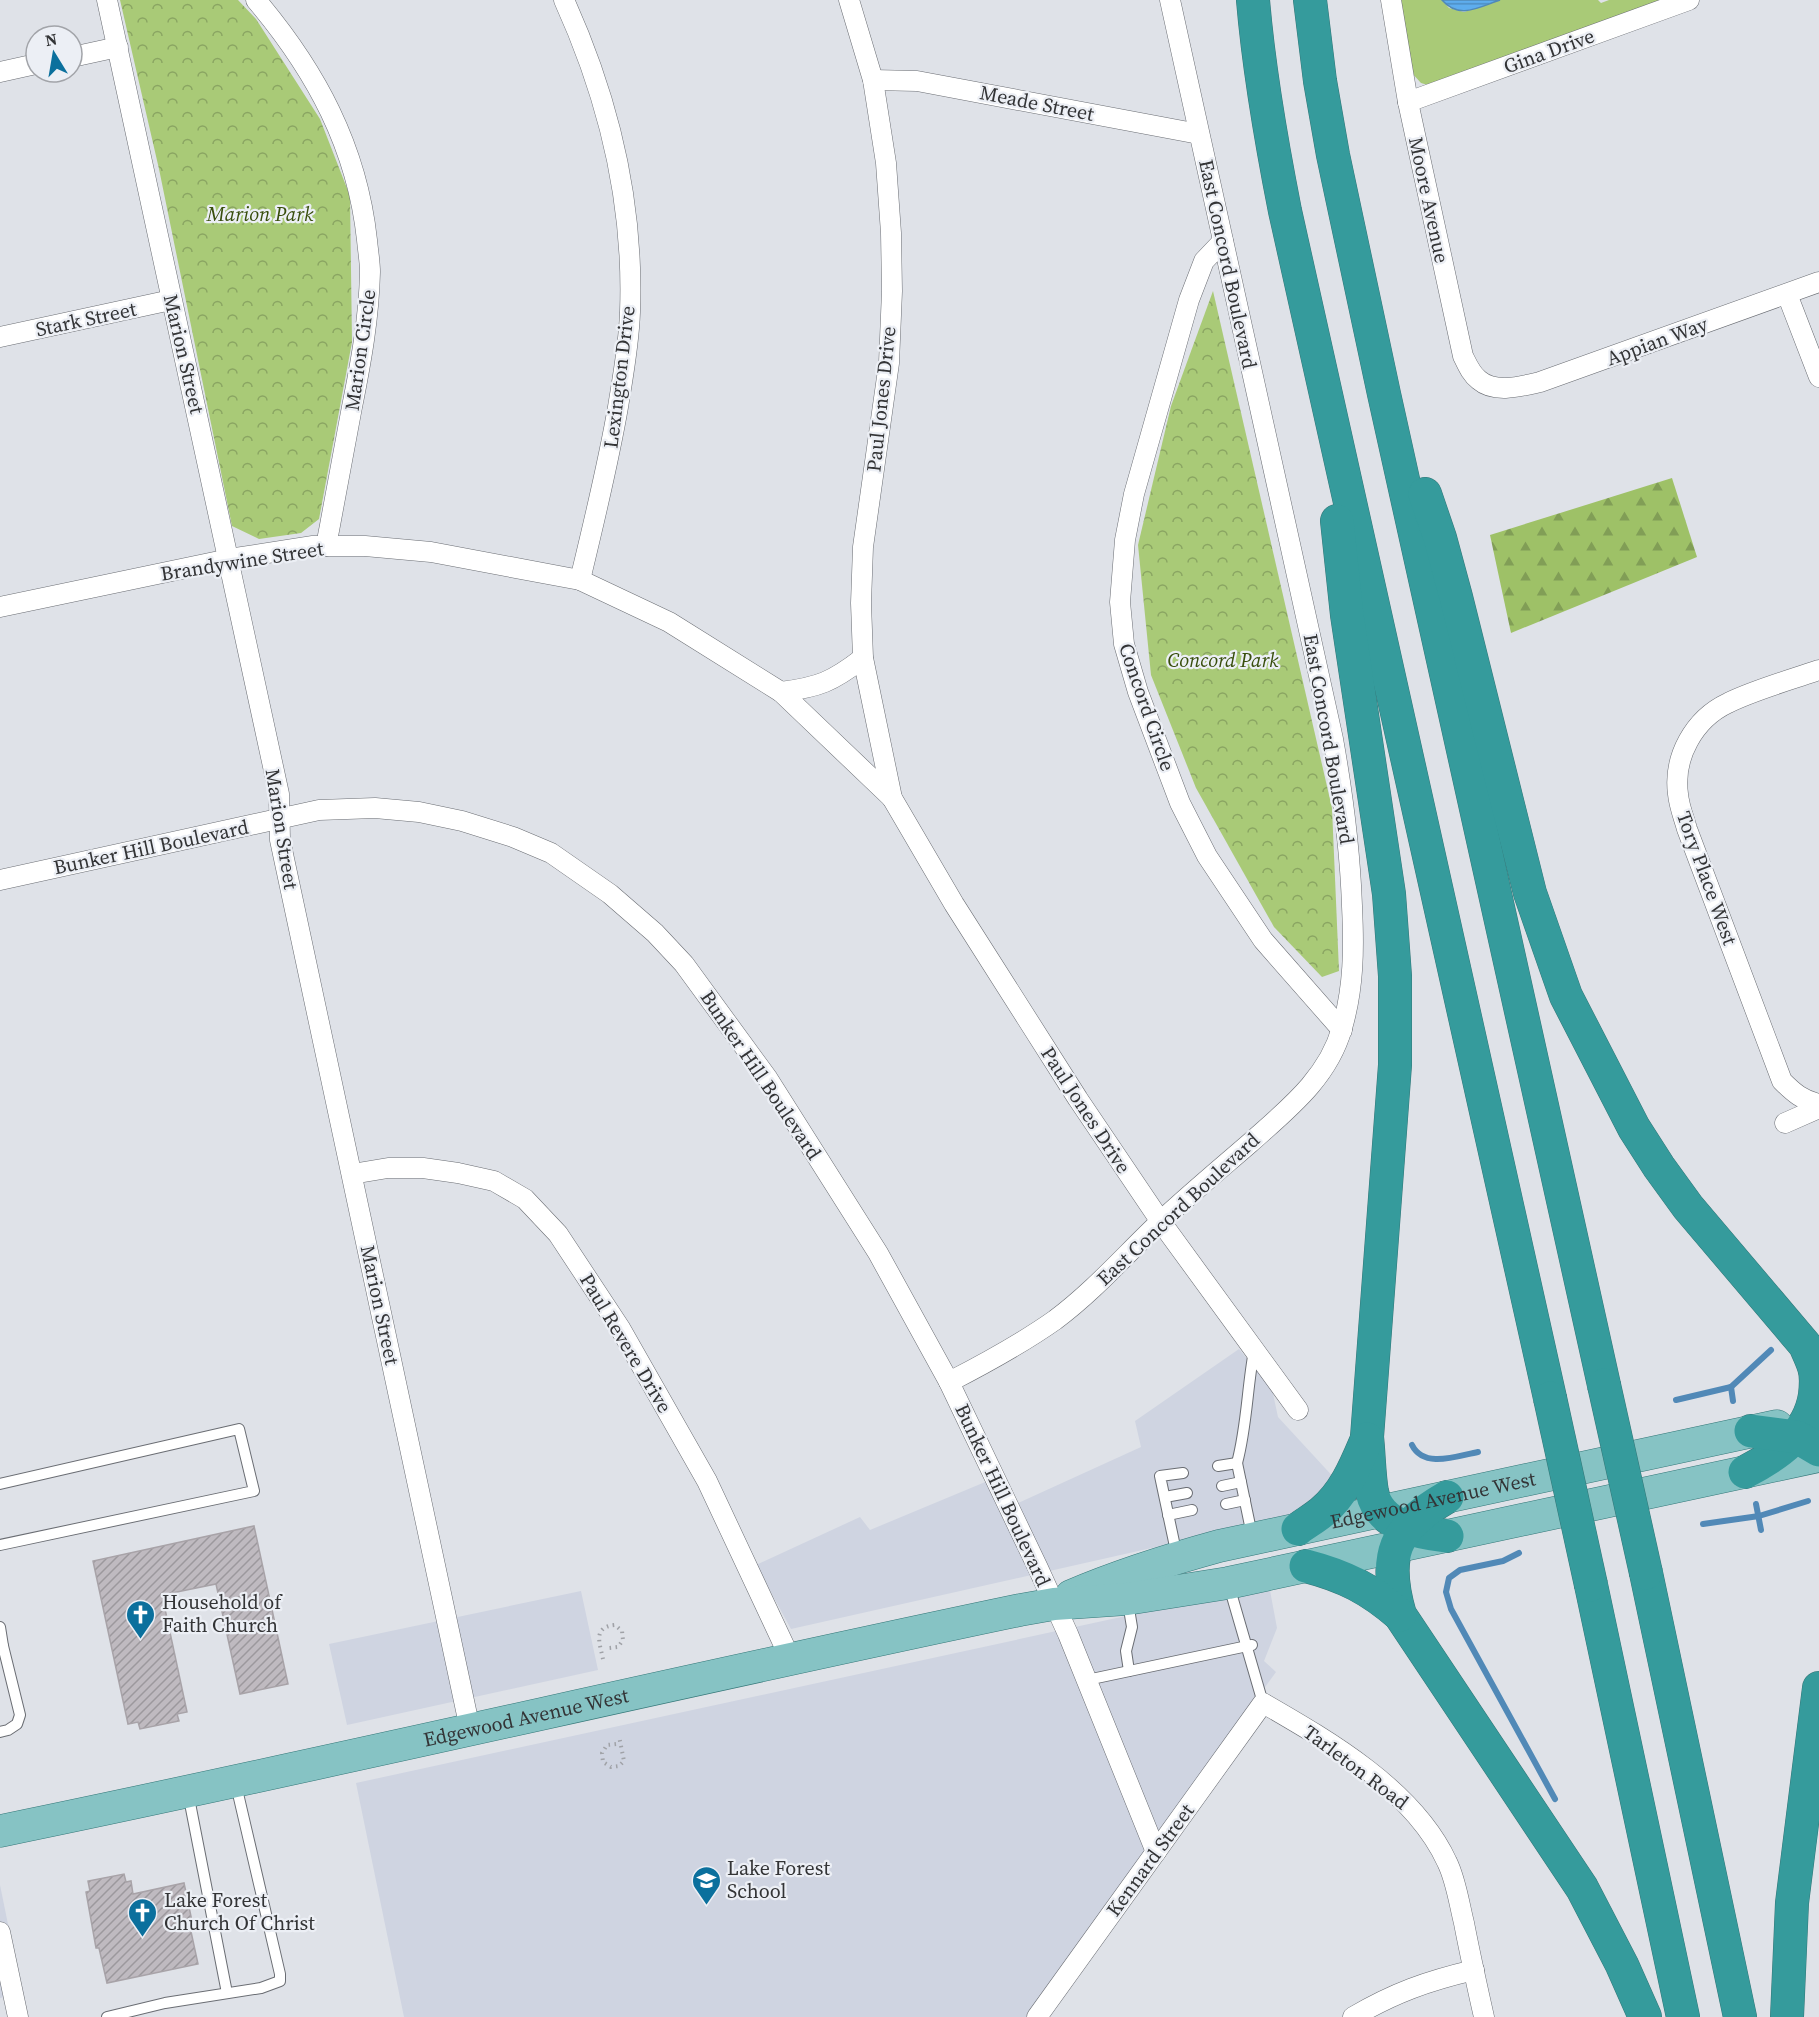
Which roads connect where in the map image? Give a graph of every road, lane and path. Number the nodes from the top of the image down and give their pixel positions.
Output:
1 (107, 0) edge
2 (256, 0) edge
3 (564, 0) edge
4 (849, 0) edge
5 (1170, 0) edge
6 (1253, 0) edge
7 (1310, 0) edge
8 (1391, 0) edge
9 (1689, 0) edge
10 (118, 47) junction
11 (84, 54) edge
12 (24, 67) edge
13 (0, 72) edge
14 (873, 80) junction
15 (1408, 102) junction
16 (1199, 134) junction
17 (1223, 241) junction
18 (1819, 282) edge
19 (1787, 294) junction
20 (171, 300) junction
21 (0, 337) edge
22 (1819, 377) edge
23 (1492, 386) joint
24 (1384, 394) junction
25 (1329, 406) junction
26 (326, 546) junction
27 (229, 559) junction
28 (580, 580) junction
29 (623, 600) joint
30 (0, 607) edge
31 (862, 658) junction
32 (1819, 670) edge
33 (781, 692) junction
34 (892, 798) junction
35 (280, 819) junction
36 (0, 880) edge
37 (1342, 1030) junction
38 (1819, 1106) edge
39 (1785, 1123) dead end
40 (352, 1174) junction
41 (1161, 1221) junction
42 (1255, 1350) junction
43 (1812, 1351) edge
44 (949, 1382) junction
45 (1298, 1410) dead end
46 (1751, 1431) joint
47 (1812, 1436) edge
48 (1367, 1437) junction
49 (1237, 1463) junction
50 (1218, 1466) dead end
51 (1745, 1472) joint
52 (1183, 1473) dead end
53 (1241, 1482) junction
54 (0, 1484) edge
55 (1222, 1486) dead end
56 (1187, 1493) dead end
57 (1165, 1497) junction
58 (1447, 1497) joint
59 (1245, 1500) junction
60 (1226, 1504) dead end
61 (1192, 1510) dead end
62 (1168, 1515) junction
63 (1299, 1529) junction
64 (1395, 1529) junction
65 (1448, 1536) joint
66 (1253, 1539) junction
67 (0, 1545) edge
68 (1177, 1557) junction
69 (1306, 1566) junction
70 (1228, 1583) junction
71 (1127, 1599) junction
72 (1054, 1604) junction
73 (1400, 1615) junction
74 (0, 1627) edge
75 (1249, 1645) junction
76 (2, 1647) edge
77 (609, 1648) dead end
78 (790, 1658) junction
79 (603, 1659) dead end
80 (1129, 1671) junction
81 (1087, 1680) junction
82 (1819, 1688) edge
83 (1263, 1703) junction
84 (471, 1729) junction
85 (0, 1732) edge
86 (619, 1736) dead end
87 (616, 1744) dead end
88 (236, 1782) junction
89 (188, 1792) junction
90 (0, 1831) edge
91 (1156, 1852) junction
92 (0, 1932) edge
93 (1474, 1970) junction
94 (227, 1993) junction
95 (18, 2017) edge
96 (107, 2017) edge
97 (1037, 2017) edge
98 (1353, 2017) edge
99 (1484, 2017) edge
100 (1645, 2017) edge
101 (1683, 2017) edge
102 (1740, 2017) edge
103 (1787, 2017) edge

1 - 10 street, Marion Street
2 - 26 street, Marion Circle
3 - 28 street, Lexington Drive
4 - 14 street, Paul Jones Drive
5 - 16 street, East Concord Boulevard
6 - 25 highway
7 - 24 highway
8 - 15 street, Moore Avenue
9 - 15 street, Gina Drive
10 - 11 street
10 - 20 street, Marion Street
12 - 13 street
14 - 16 street, Meade Street
14 - 31 street, Paul Jones Drive
15 - 23 street, Moore Avenue
16 - 17 street, East Concord Boulevard
17 - 37 street, East Concord Boulevard
17 - 37 street, Concord Circle
18 - 19 street, Appian Way
19 - 22 street
19 - 23 street, Appian Way
20 - 21 street, Stark Street
20 - 27 street, Marion Street
24 - 43 highway
24 - 102 highway, bridge
25 - 48 highway
25 - 101 highway, bridge
26 - 27 street, Brandywine Street
26 - 28 street, Brandywine Street
27 - 30 street, Brandywine Street
27 - 35 street, Marion Street
28 - 29 street, Brandywine Street
29 - 33 street, Paul Jones Drive
31 - 33 street
31 - 34 street, Paul Jones Drive
32 - 38 street, Tory Place West
33 - 34 street, Paul Jones Drive
34 - 41 street, Paul Jones Drive
35 - 36 street, Bunker Hill Boulevard
35 - 40 street, Marion Street
35 - 44 street, Bunker Hill Boulevard
37 - 41 street, East Concord Boulevard
38 - 39 street
40 - 78 street, Paul Revere Drive
40 - 84 street, Marion Street
41 - 42 street, Paul Jones Drive
41 - 44 street, East Concord Boulevard
42 - 45 street, Paul Jones Drive
42 - 49 lane
43 - 47 highway
44 - 72 street, Bunker Hill Boulevard
46 - 47 highway
46 - 58 main road, Edgewood Avenue West
47 - 51 highway
48 - 63 highway
48 - 64 highway
49 - 50 lane
49 - 53 lane
51 - 65 main road, Edgewood Avenue West
52 - 57 lane
53 - 55 lane
53 - 59 lane
54 - 67 lane
56 - 57 lane
57 - 62 lane
58 - 64 highway
59 - 60 lane
59 - 66 lane
61 - 62 lane
62 - 68 lane
63 - 64 main road, Edgewood Avenue West
63 - 66 main road, Edgewood Avenue West
64 - 65 highway
64 - 69 main road, Edgewood Avenue West
64 - 73 highway
66 - 68 main road, Edgewood Avenue West
68 - 72 main road, Edgewood Avenue West
69 - 70 main road, Edgewood Avenue West
69 - 73 highway
70 - 71 main road, Edgewood Avenue West
70 - 75 lane
71 - 72 main road, Edgewood Avenue West
71 - 80 lane
72 - 78 main road, Edgewood Avenue West
72 - 81 street, Bunker Hill Boulevard
73 - 100 highway
74 - 76 lane
75 - 80 lane
75 - 83 lane
76 - 85 lane
77 - 79 path
78 - 84 main road, Edgewood Avenue West
80 - 81 lane
81 - 91 street, Bunker Hill Boulevard
82 - 103 highway
83 - 91 street, Kennard Street
83 - 93 street, Tarleton Road
84 - 88 main road, Edgewood Avenue West
86 - 87 path
88 - 89 main road, Edgewood Avenue West
88 - 94 lane
89 - 90 main road, Edgewood Avenue West
89 - 94 lane
91 - 97 street, Kennard Street
92 - 95 street
93 - 98 street
93 - 99 street, Tarleton Road
94 - 96 lane

